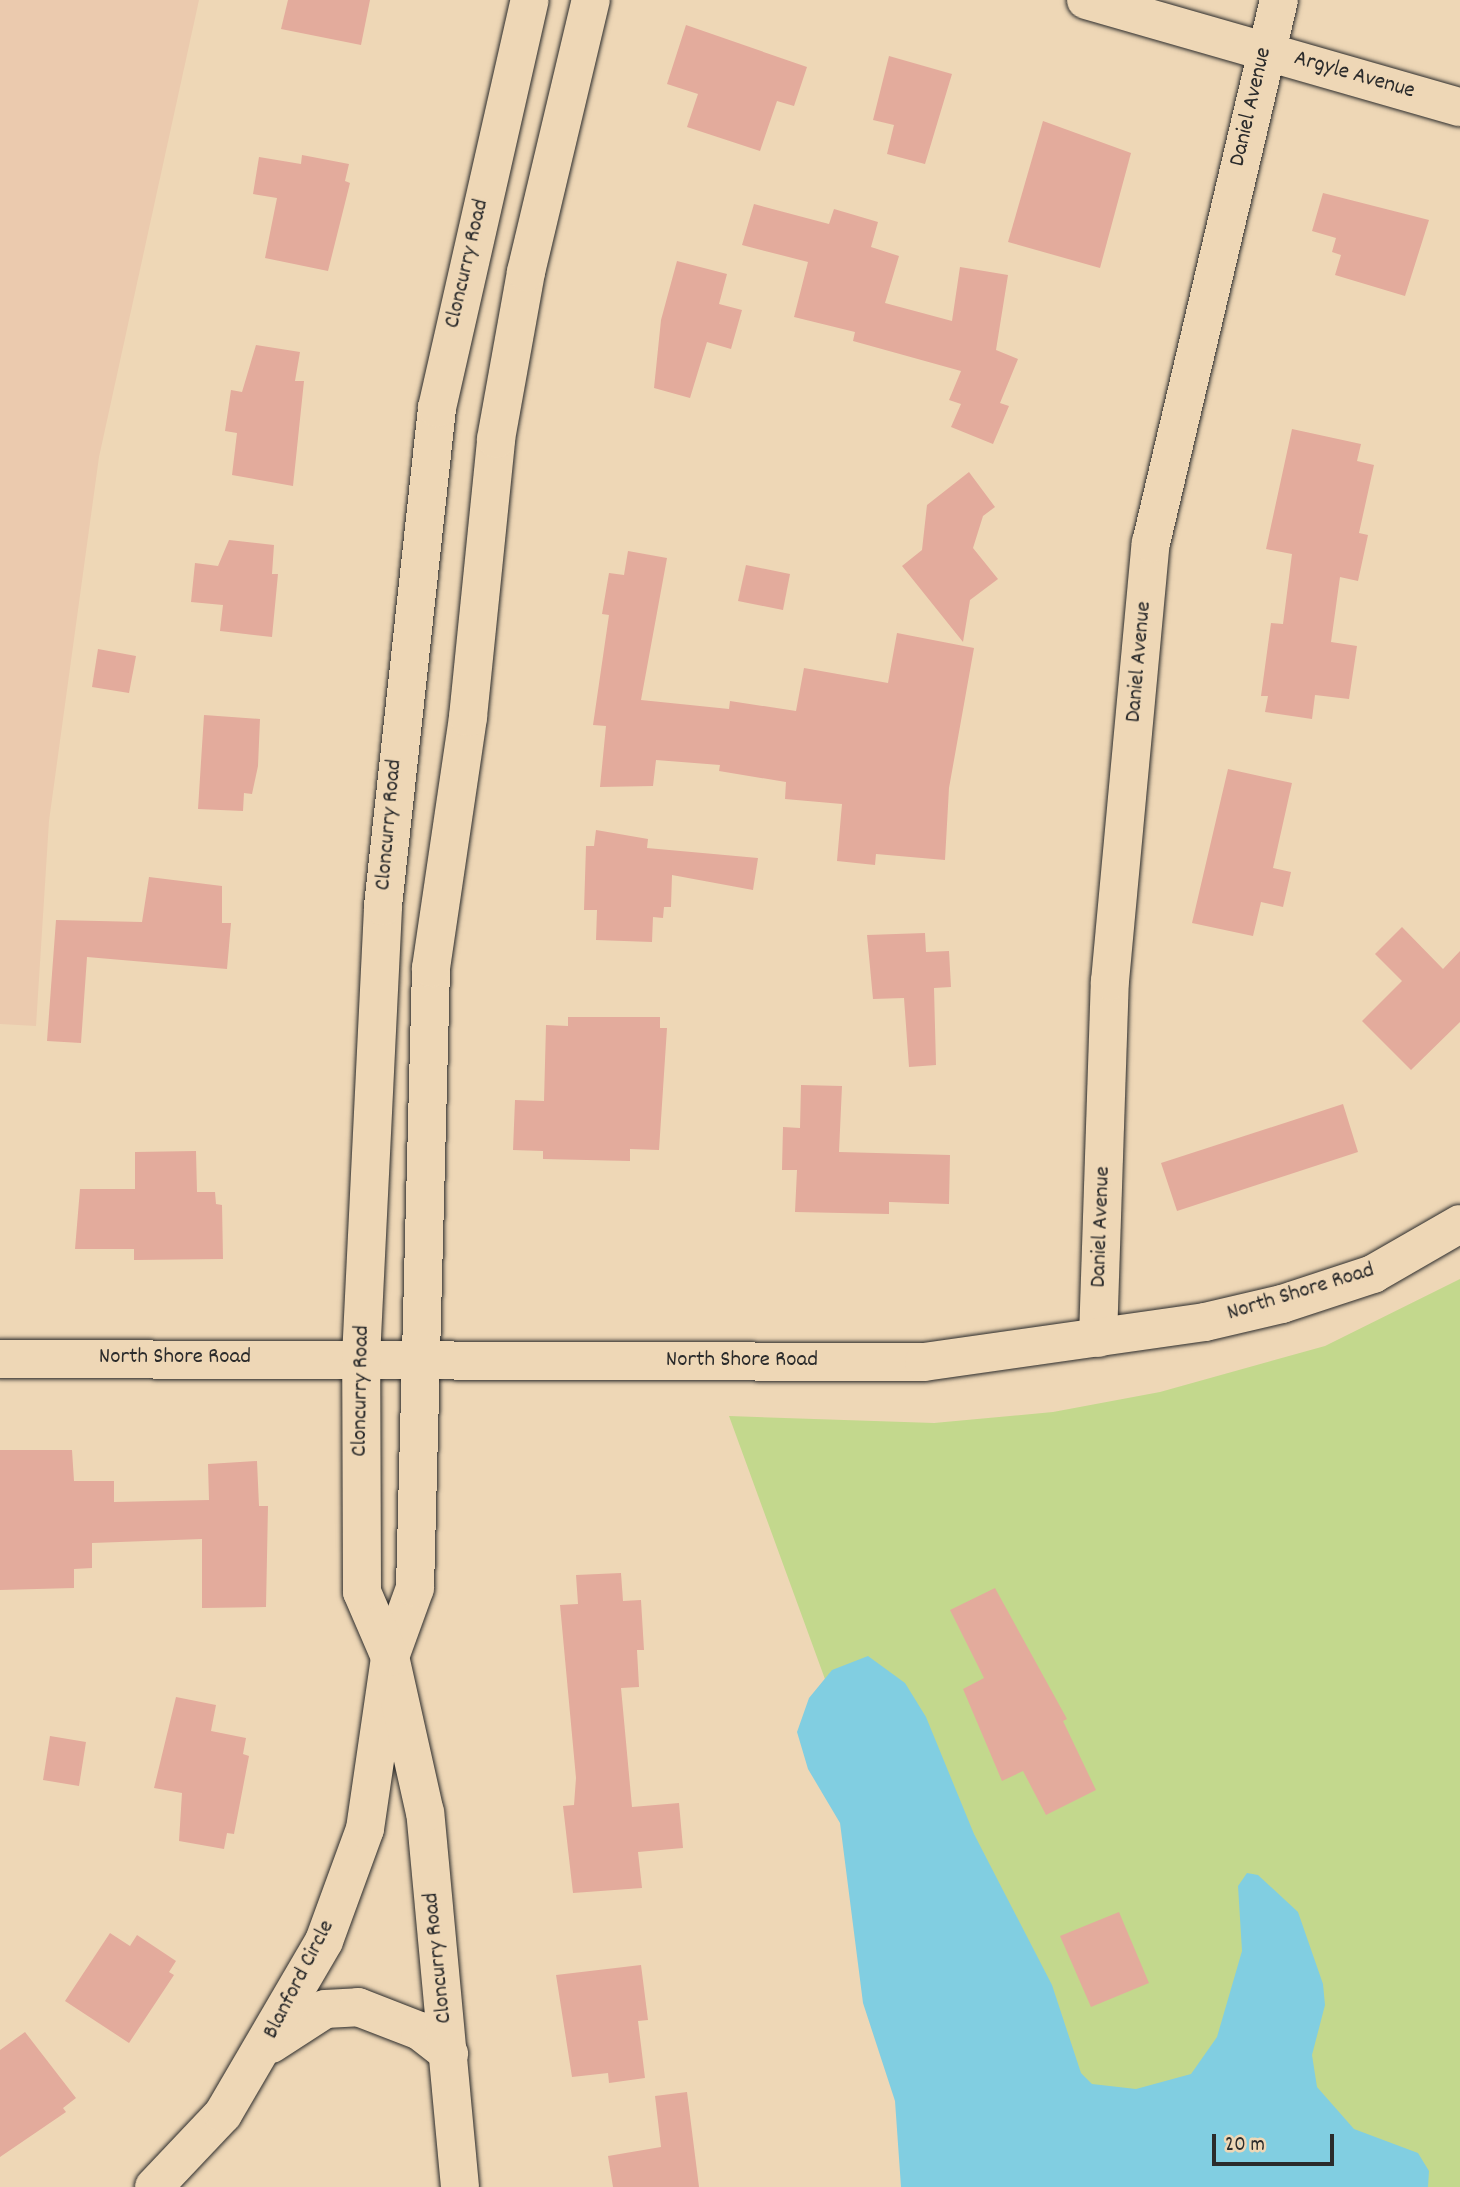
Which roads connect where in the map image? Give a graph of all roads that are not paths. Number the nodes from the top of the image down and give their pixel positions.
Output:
1 (530, 0) edge
2 (591, 0) edge
3 (1086, 0) edge
4 (1279, 0) edge
5 (1265, 50) junction
6 (1460, 107) edge
7 (1460, 1224) edge
8 (1098, 1338) junction
9 (361, 1358) junction
10 (0, 1359) edge
11 (417, 1359) junction
12 (390, 1657) junction
13 (265, 2048) junction
14 (449, 2054) junction
15 (154, 2187) edge
16 (460, 2187) edge

1 - 9 street, Cloncurry Road
2 - 11 street
3 - 5 street, Argyle Avenue
4 - 5 street, Daniel Avenue
5 - 6 street, Argyle Avenue
5 - 8 street, Daniel Avenue
7 - 8 street, North Shore Road
8 - 11 street, North Shore Road
9 - 10 street, North Shore Road
9 - 11 street, North Shore Road
9 - 12 street, Cloncurry Road
11 - 12 street
12 - 13 street, Blanford Circle
12 - 14 street, Cloncurry Road
13 - 14 street, Cloncurry Road
13 - 15 street, Blanford Circle
14 - 16 street, Cloncurry Road

